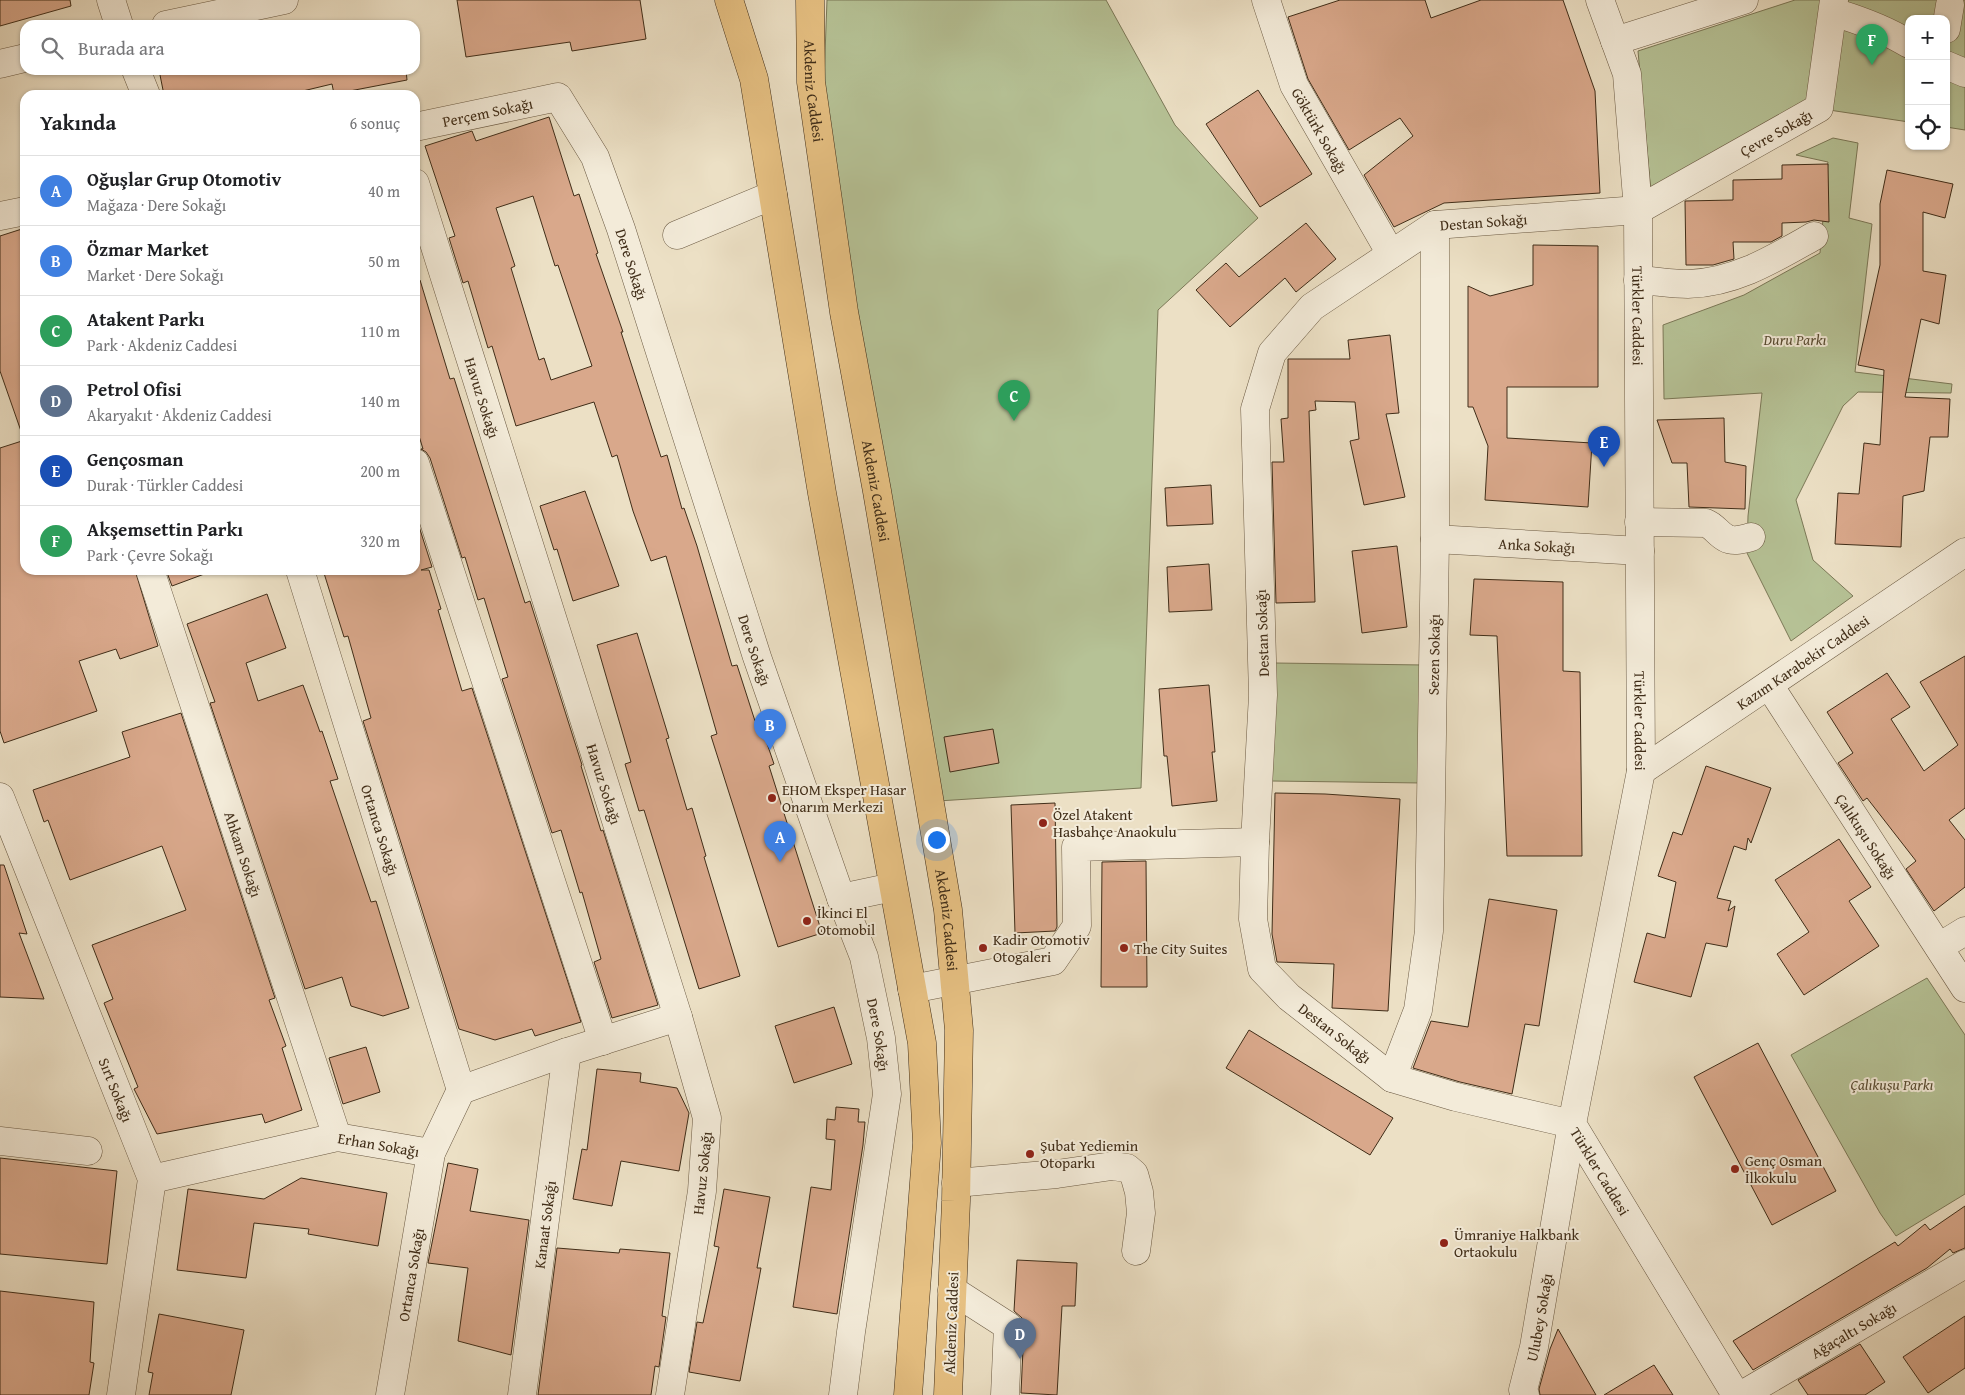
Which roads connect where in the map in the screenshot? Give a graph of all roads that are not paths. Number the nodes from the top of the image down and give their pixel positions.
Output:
1 (112, 0) edge
2 (284, 0) edge
3 (729, 0) edge
4 (810, 0) edge
5 (1266, 0) edge
6 (1600, 0) edge
7 (1744, 0) edge
8 (1834, 6) edge
9 (118, 20) edge
10 (190, 20) edge
11 (1615, 41) junction
12 (1905, 42) edge
13 (20, 59) edge
14 (0, 64) edge
15 (1950, 67) edge
16 (1965, 73) edge
17 (138, 75) edge
18 (144, 90) edge
19 (558, 97) joint
20 (420, 126) edge
21 (773, 195) junction
22 (420, 199) edge
23 (1638, 210) junction
24 (20, 212) edge
25 (0, 216) edge
26 (1435, 226) junction
27 (677, 235) dead end
28 (1814, 236) dead end
29 (1391, 254) junction
30 (1638, 280) junction
31 (420, 478) edge
32 (1640, 522) junction
33 (1751, 537) dead end
34 (1435, 539) junction
35 (1640, 551) junction
36 (1965, 552) edge
37 (152, 575) edge
38 (302, 575) edge
39 (1769, 684) junction
40 (1641, 771) junction
41 (0, 798) edge
42 (1255, 842) junction
43 (893, 887) junction
44 (841, 898) junction
45 (1965, 931) edge
46 (1939, 947) junction
47 (955, 982) junction
48 (1965, 988) edge
49 (912, 989) junction
50 (678, 1017) junction
51 (603, 1041) junction
52 (567, 1052) junction
53 (1392, 1078) junction
54 (461, 1090) junction
55 (1572, 1124) junction
56 (337, 1137) junction
57 (0, 1141) edge
58 (88, 1151) dead end
59 (432, 1153) junction
60 (152, 1179) junction
61 (956, 1183) junction
62 (1136, 1251) dead end
63 (1965, 1264) edge
64 (952, 1290) junction
65 (1524, 1393) edge
66 (121, 1395) edge
67 (390, 1395) edge
68 (522, 1395) edge
69 (670, 1395) edge
70 (843, 1395) edge
71 (908, 1395) edge
72 (948, 1395) edge
73 (1005, 1395) edge
74 (1736, 1395) edge
75 (1742, 1395) edge

1 - 9 street
2 - 10 street
3 - 21 main road
4 - 47 main road, Akdeniz Caddesi
5 - 29 street, Göktürk Sokağı
6 - 11 street, Türkler Caddesi
7 - 11 street
8 - 12 street
8 - 23 street, Çevre Sokağı
11 - 23 street, Türkler Caddesi
13 - 14 street
15 - 16 street
17 - 18 street
19 - 20 street, Perçem Sokağı
19 - 44 street, Dere Sokağı
21 - 27 street
21 - 43 main road
22 - 50 street, Havuz Sokağı
23 - 26 street, Destan Sokağı
23 - 30 street, Türkler Caddesi
24 - 25 street
26 - 29 street, Destan Sokağı
26 - 34 street, Sezen Sokağı
28 - 30 street
29 - 42 street, Destan Sokağı
30 - 32 street, Türkler Caddesi
31 - 51 street
32 - 33 street
32 - 35 street, Türkler Caddesi
34 - 35 street, Anka Sokağı
34 - 53 street, Sezen Sokağı
35 - 40 street, Türkler Caddesi
36 - 39 street, Kazım Karabekir Caddesi
37 - 56 street, Ahkam Sokağı
38 - 54 street, Ortanca Sokağı
39 - 40 street, Kazım Karabekir Caddesi
39 - 46 street, Çalıkuşu Sokağı
40 - 55 street, Türkler Caddesi
41 - 60 street, Sırt Sokağı
42 - 47 street
42 - 53 street, Destan Sokağı
43 - 44 street
43 - 49 main road
44 - 70 street, Dere Sokağı
45 - 46 street
46 - 48 street, Çalıkuşu Sokağı
47 - 49 street, Akdeniz Caddesi
47 - 61 main road, Akdeniz Caddesi
49 - 71 main road
50 - 51 street
50 - 69 street, Havuz Sokağı
51 - 52 street
52 - 54 street
52 - 68 street, Kanaat Sokağı
53 - 55 street, Destan Sokağı
54 - 59 street, Erhan Sokağı
55 - 65 street, Ulubey Sokağı
55 - 74 street, Türkler Caddesi
56 - 59 street, Erhan Sokağı
56 - 60 street, Erhan Sokağı
57 - 58 street
59 - 67 street, Ortanca Sokağı
60 - 66 street, Sırt Sokağı
61 - 62 street
61 - 64 main road, Akdeniz Caddesi
63 - 75 street, Ağaçaltı Sokağı
64 - 72 main road, Akdeniz Caddesi
64 - 73 street

